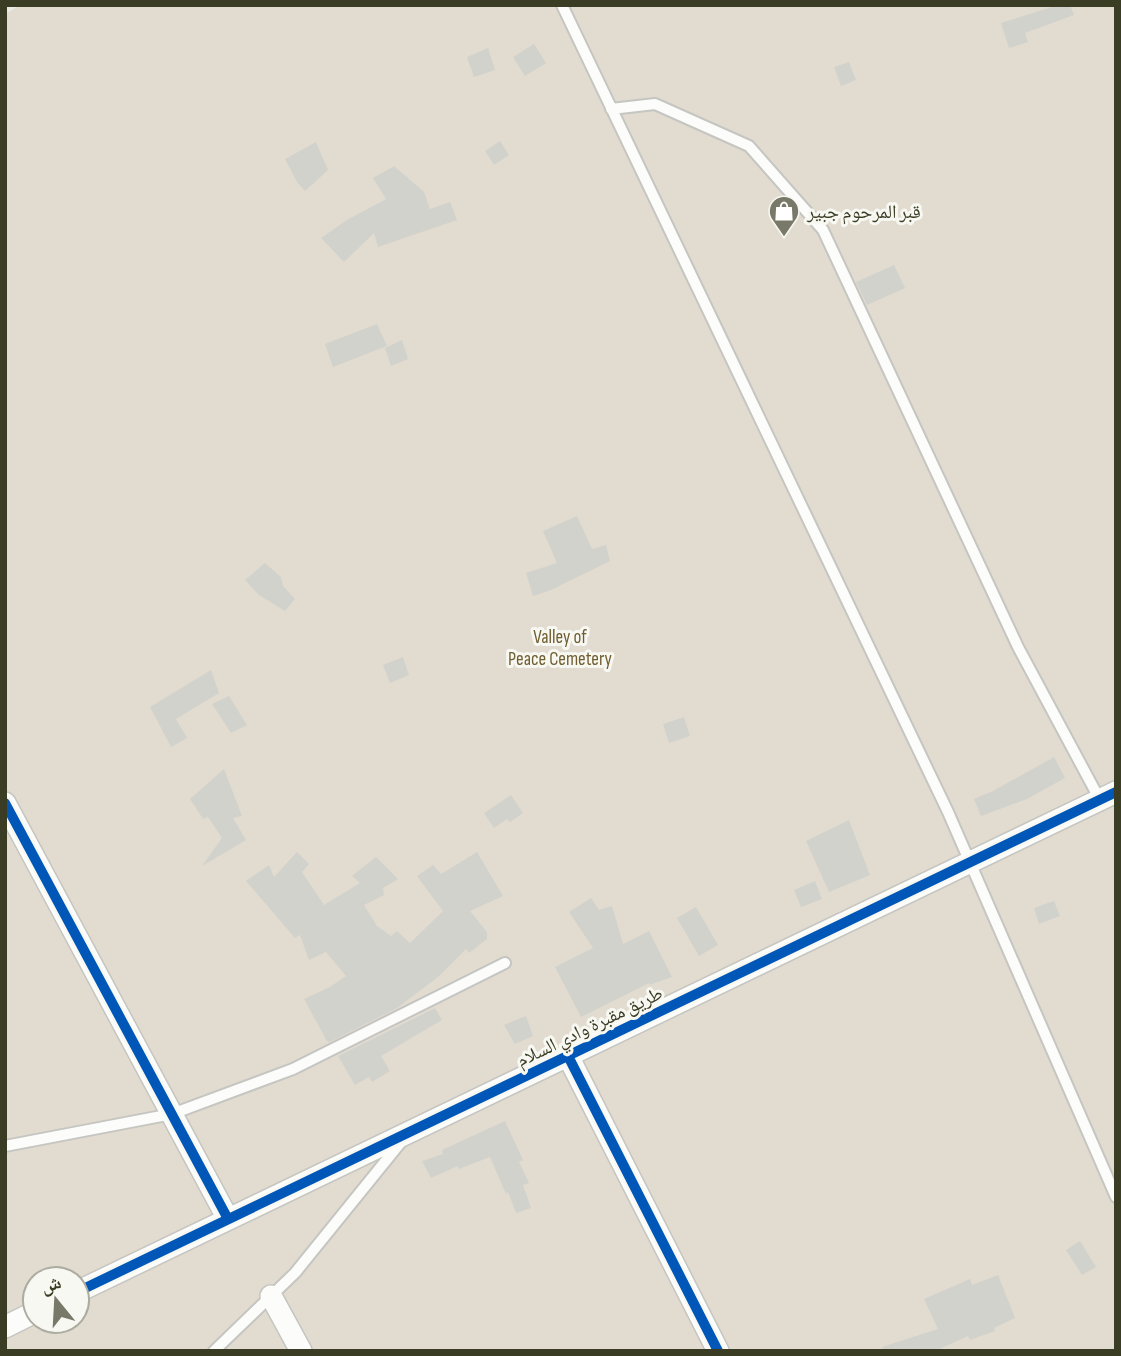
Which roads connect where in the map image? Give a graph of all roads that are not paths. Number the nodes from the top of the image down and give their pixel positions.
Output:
1 (562, 5) edge
2 (611, 109) junction
3 (1108, 796) edge
4 (5, 803) edge
5 (970, 862) junction
6 (505, 963) dead end
7 (568, 1056) junction
8 (172, 1114) junction
9 (409, 1132) junction
10 (5, 1146) edge
11 (1116, 1197) edge
12 (228, 1219) junction
13 (91, 1285) edge
14 (271, 1296) junction
15 (21, 1319) edge
16 (5, 1327) edge
17 (214, 1351) edge
18 (302, 1351) edge
19 (718, 1351) edge

1 - 2 lane
2 - 3 lane
2 - 5 lane
3 - 5 street, طريق مقبرة وادي السلام
4 - 8 street
5 - 7 street, طريق مقبرة وادي السلام
5 - 11 lane
6 - 8 lane
7 - 9 street, طريق مقبرة وادي السلام
7 - 19 street
8 - 10 lane
8 - 12 street
9 - 12 street, طريق مقبرة وادي السلام
9 - 14 lane
12 - 13 street, طريق مقبرة وادي السلام
14 - 17 lane
14 - 18 street
15 - 16 street

